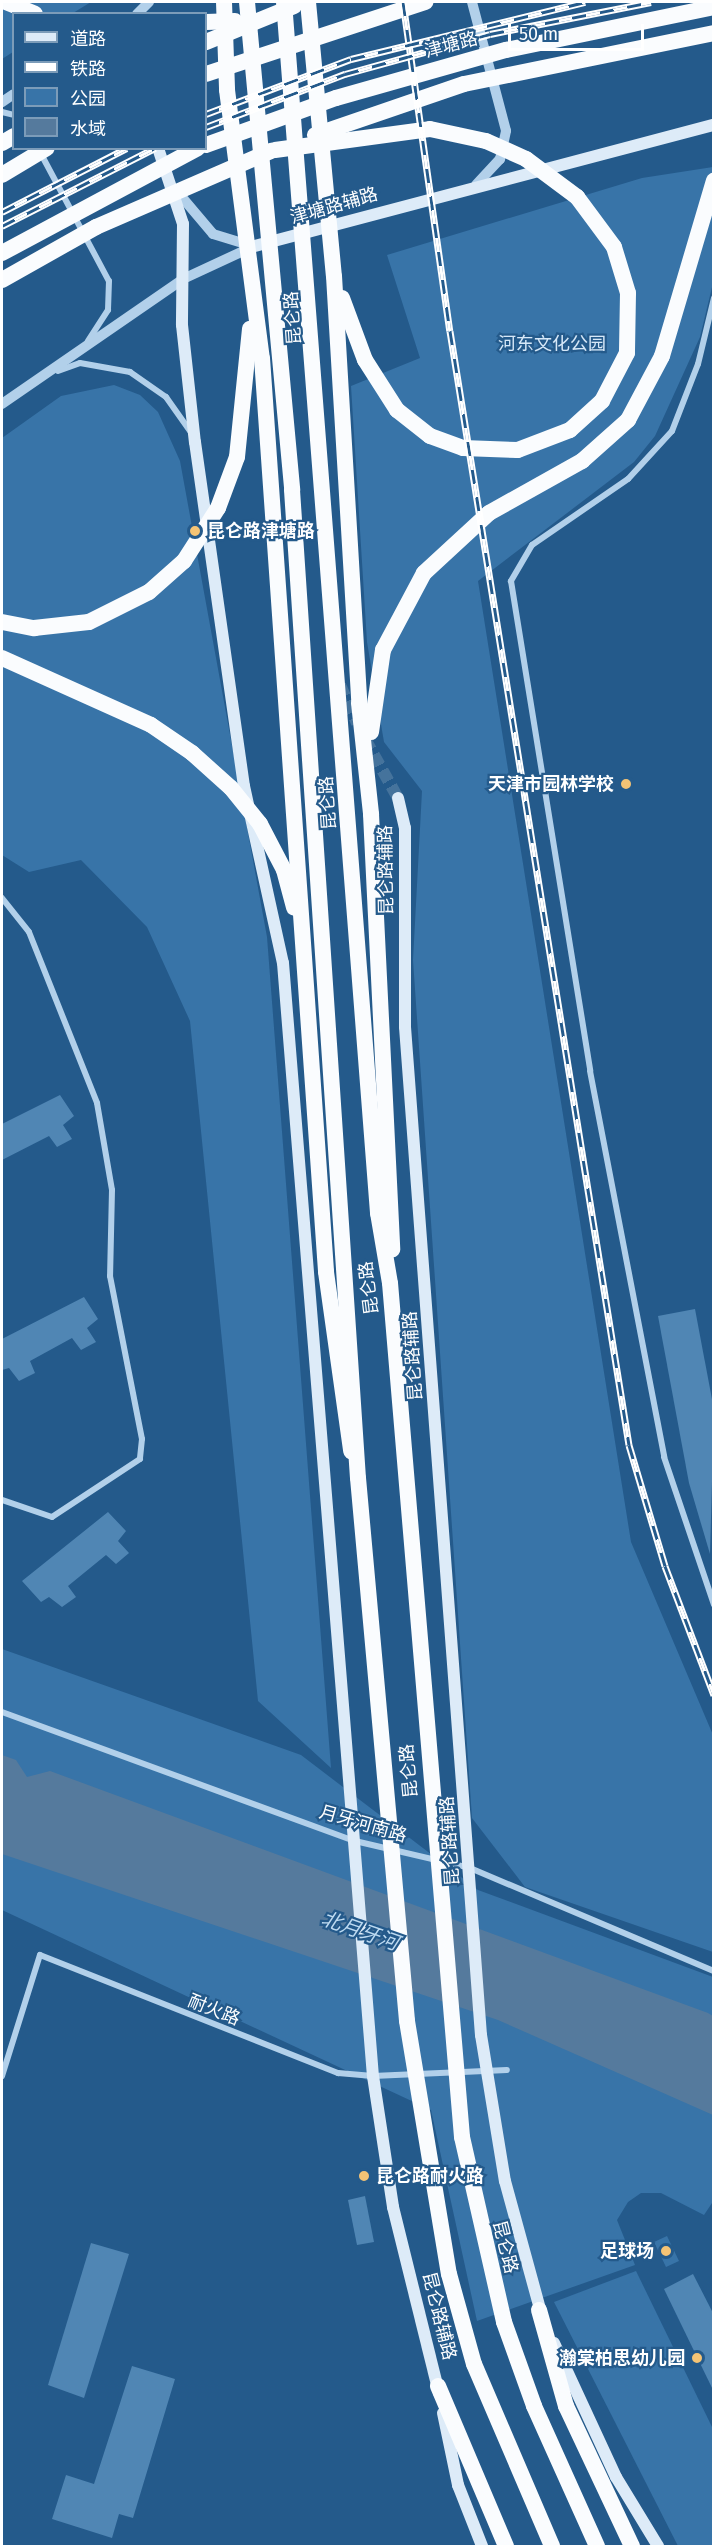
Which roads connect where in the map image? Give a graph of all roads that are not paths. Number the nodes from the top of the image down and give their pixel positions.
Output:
1 (6, 2) edge
2 (224, 2) edge
3 (247, 2) edge
4 (314, 2) edge
5 (425, 2) edge
6 (472, 2) edge
7 (298, 3) edge
8 (714, 7) edge
9 (30, 12) edge
10 (266, 19) junction
11 (207, 22) edge
12 (714, 33) edge
13 (207, 42) edge
14 (207, 74) edge
15 (714, 125) edge
16 (207, 145) edge
17 (39, 150) edge
18 (44, 150) edge
19 (159, 150) edge
20 (194, 150) edge
21 (275, 150) junction
22 (2, 176) edge
23 (714, 181) edge
24 (476, 184) junction
25 (175, 189) junction
26 (135, 211) junction
27 (2, 253) edge
28 (253, 253) junction
29 (334, 276) junction
30 (183, 279) junction
31 (2, 280) edge
32 (2, 293) edge
33 (714, 298) edge
34 (88, 341) junction
35 (38, 379) junction
36 (2, 404) edge
37 (195, 442) junction
38 (2, 622) edge
39 (2, 657) edge
40 (398, 798) tunnel mouth
41 (371, 814) junction
42 (2, 898) edge
43 (305, 988) junction
44 (390, 1283) junction
45 (358, 1478) junction
46 (2, 1500) edge
47 (714, 1605) edge
48 (2, 1712) edge
49 (355, 1841) junction
50 (470, 1868) junction
51 (714, 1971) edge
52 (507, 2070) dead end
53 (487, 2073) junction
54 (2, 2076) edge
55 (373, 2076) junction
56 (539, 2310) junction
57 (438, 2386) junction
58 (482, 2547) edge
59 (507, 2547) edge
60 (552, 2547) edge
61 (597, 2547) edge
62 (632, 2547) edge
63 (658, 2547) edge

1 - 9 highway
2 - 28 highway
3 - 45 highway, 昆仑路
4 - 7 highway
5 - 14 highway
6 - 24 street
7 - 10 highway
7 - 29 highway
7 - 44 highway, 昆仑路
8 - 16 highway, 津塘路
10 - 11 highway
10 - 13 highway
12 - 21 highway
15 - 24 main road, 津塘路辅路
17 - 34 street
18 - 22 highway
19 - 25 main road
20 - 27 highway
21 - 26 highway
21 - 29 highway
23 - 41 highway
24 - 28 main road, 津塘路辅路
25 - 28 street
25 - 30 main road
26 - 31 highway
26 - 32 highway
28 - 30 street, 津塘路辅路
28 - 38 highway
28 - 43 highway
29 - 41 highway
30 - 34 street, 津塘路辅路
30 - 37 main road, 昆仑路辅路
33 - 47 street
34 - 35 street, 津塘路辅路
35 - 36 street, 津塘路辅路
35 - 37 street
37 - 49 main road, 昆仑路辅路
39 - 43 highway
40 - 50 main road, 昆仑路辅路
41 - 44 highway
42 - 46 street
43 - 45 highway
44 - 61 highway, 昆仑路
45 - 60 highway, 昆仑路
48 - 49 street, 月牙河南路
49 - 50 street, 月牙河南路
49 - 55 main road, 昆仑路辅路
50 - 51 street, 月牙河南路
50 - 53 main road, 昆仑路辅路
52 - 53 street, 耐火路
53 - 55 street, 耐火路
53 - 56 main road
54 - 55 street, 耐火路
55 - 57 main road, 昆仑路辅路
56 - 62 highway
56 - 63 main road
57 - 58 main road, 昆仑路辅路
57 - 59 highway

